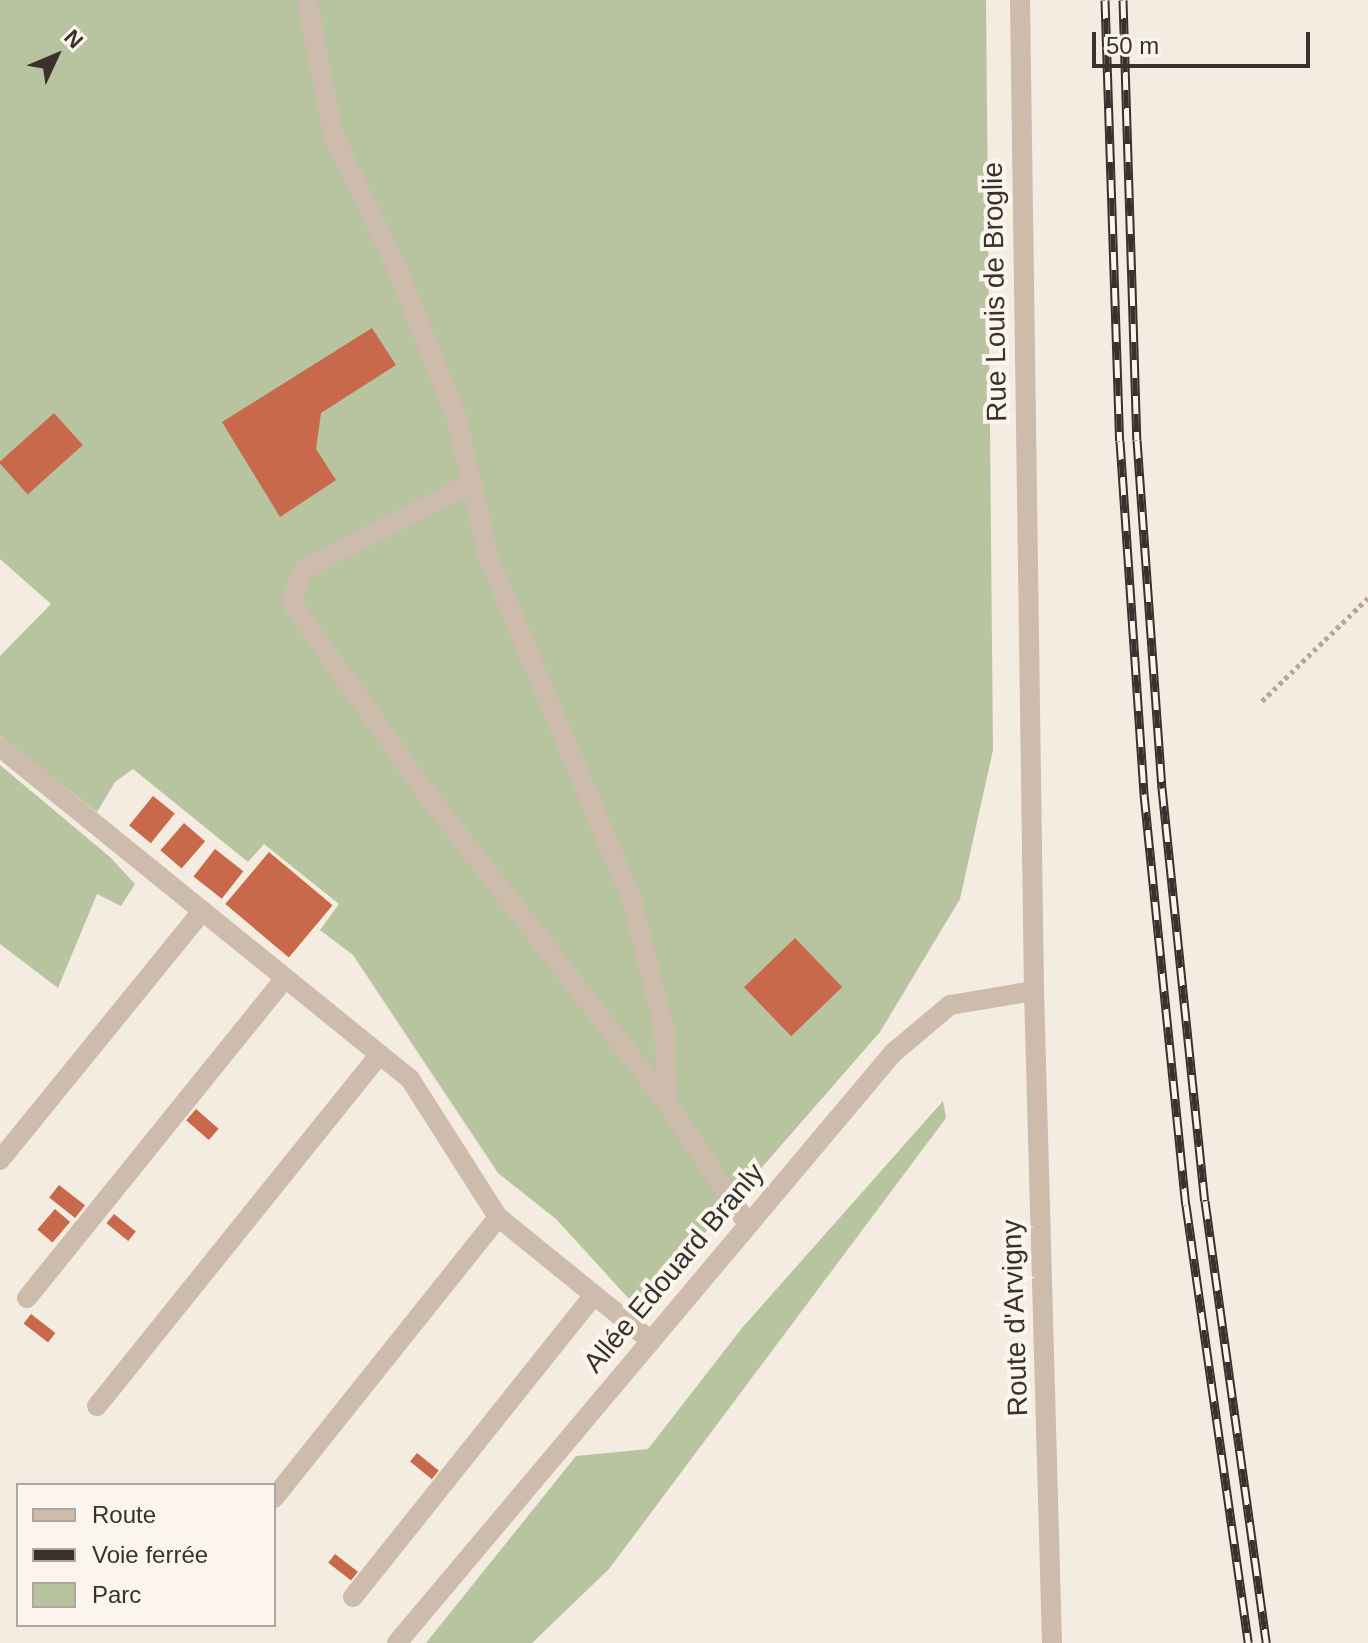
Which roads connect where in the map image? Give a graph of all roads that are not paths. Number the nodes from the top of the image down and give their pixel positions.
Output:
1 (307, 0) edge
2 (1020, 0) edge
3 (472, 483) junction
4 (0, 747) edge
5 (202, 911) junction
6 (285, 978) junction
7 (1034, 991) junction
8 (379, 1055) junction
9 (667, 1103) junction
10 (0, 1160) edge
11 (498, 1217) junction
12 (747, 1223) junction
13 (594, 1295) junction
14 (27, 1298) dead end
15 (651, 1341) junction
16 (97, 1406) dead end
17 (276, 1495) edge
18 (353, 1597) dead end
19 (397, 1643) edge
20 (1052, 1643) edge

1 - 3 street
2 - 7 street, Rue Louis de Broglie
3 - 9 street
3 - 9 street
4 - 5 street
5 - 6 street
5 - 10 street
6 - 8 street
6 - 14 street
7 - 12 street, Allée Edouard Branly
7 - 20 street, Route d'Arvigny
8 - 11 street
8 - 16 street
9 - 12 street
11 - 13 street
11 - 17 street
12 - 15 street, Allée Edouard Branly
13 - 15 street
13 - 18 street
15 - 19 street, Allée Edouard Branly

